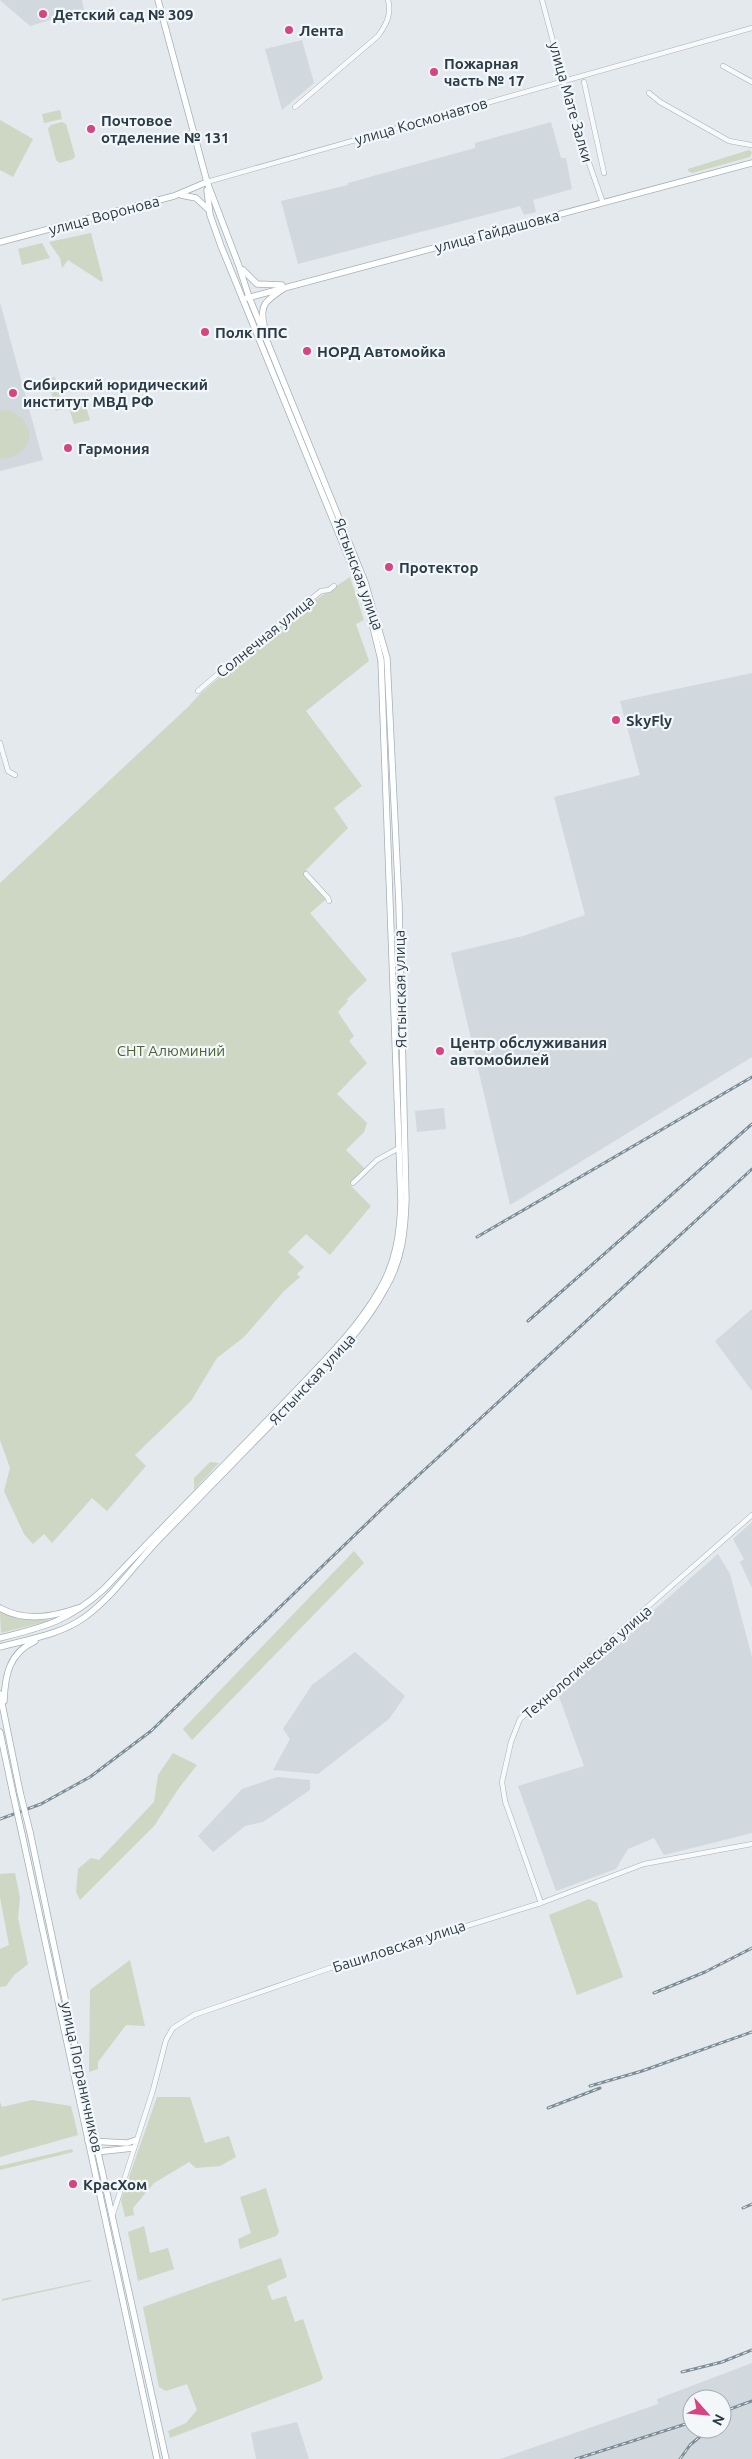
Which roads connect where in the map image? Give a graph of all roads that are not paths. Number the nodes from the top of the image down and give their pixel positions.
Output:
1 (158, 0) edge
2 (388, 0) edge
3 (542, 0) edge
4 (752, 28) edge
5 (723, 66) dead end
6 (564, 80) junction
7 (584, 82) dead end
8 (752, 82) edge
9 (649, 93) dead end
10 (296, 107) dead end
11 (752, 145) edge
12 (752, 163) edge
13 (604, 173) dead end
14 (206, 182) junction
15 (174, 196) junction
16 (603, 203) junction
17 (209, 210) junction
18 (0, 242) edge
19 (239, 266) junction
20 (289, 286) junction
21 (249, 297) junction
22 (242, 300) junction
23 (268, 343) junction
24 (334, 586) dead end
25 (198, 691) dead end
26 (0, 743) edge
27 (15, 776) dead end
28 (306, 874) dead end
29 (328, 901) dead end
30 (399, 1148) junction
31 (353, 1184) dead end
32 (752, 1515) edge
33 (91, 1602) junction
34 (0, 1608) edge
35 (46, 1635) junction
36 (0, 1638) edge
37 (0, 1646) edge
38 (0, 1694) edge
39 (3, 1711) junction
40 (0, 1732) edge
41 (752, 1844) edge
42 (541, 1903) junction
43 (96, 2140) junction
44 (136, 2140) junction
45 (88, 2141) junction
46 (133, 2148) junction
47 (98, 2151) junction
48 (91, 2153) junction
49 (113, 2214) junction
50 (140, 2342) junction
51 (132, 2346) junction
52 (146, 2370) junction
53 (138, 2372) junction
54 (157, 2459) edge
55 (166, 2459) edge

1 - 14 main road, Ястынская улица
2 - 10 street
3 - 6 street, улица Мате Залки
4 - 6 street, улица Космонавтов
5 - 8 street
6 - 14 street, улица Космонавтов
6 - 16 street, улица Мате Залки
7 - 13 street
9 - 11 street
12 - 16 main road, улица Гайдашовка
14 - 15 main road, улица Воронова
14 - 17 main road, Ястынская улица
14 - 19 main road, Ястынская улица
15 - 17 main road
15 - 18 main road, улица Воронова
16 - 20 main road, улица Гайдашовка
17 - 22 main road, Ястынская улица
19 - 20 main road
19 - 21 main road, Ястынская улица
20 - 21 main road, улица Гайдашовка
20 - 23 main road
21 - 22 main road, улица Гайдашовка
21 - 23 main road, Ястынская улица
22 - 30 main road, Ястынская улица
23 - 35 main road, Ястынская улица
24 - 25 street, Солнечная улица
26 - 27 street
28 - 29 street
30 - 31 street
30 - 33 main road, Ястынская улица
32 - 42 street, Технологическая улица
33 - 34 main road
33 - 36 main road, Ястынская улица
35 - 37 main road, Ястынская улица
35 - 39 main road
38 - 39 main road, улица Пограничников
39 - 43 main road, улица Пограничников, bridge
40 - 45 main road, улица Пограничников, bridge
41 - 42 street, Башиловская улица
42 - 44 street, Башиловская улица
43 - 44 main road
43 - 45 main road
43 - 47 main road, улица Пограничников
44 - 46 street, Башиловская улица
45 - 48 main road, улица Пограничников
46 - 47 main road
46 - 49 street, Башиловская улица
47 - 48 main road
47 - 49 main road, улица Пограничников
48 - 51 main road, улица Пограничников
49 - 50 main road, улица Пограничников
50 - 51 main road
50 - 52 main road, улица Пограничников
51 - 53 main road, улица Пограничников
52 - 53 main road
52 - 55 main road, улица Пограничников
53 - 54 main road, улица Пограничников

